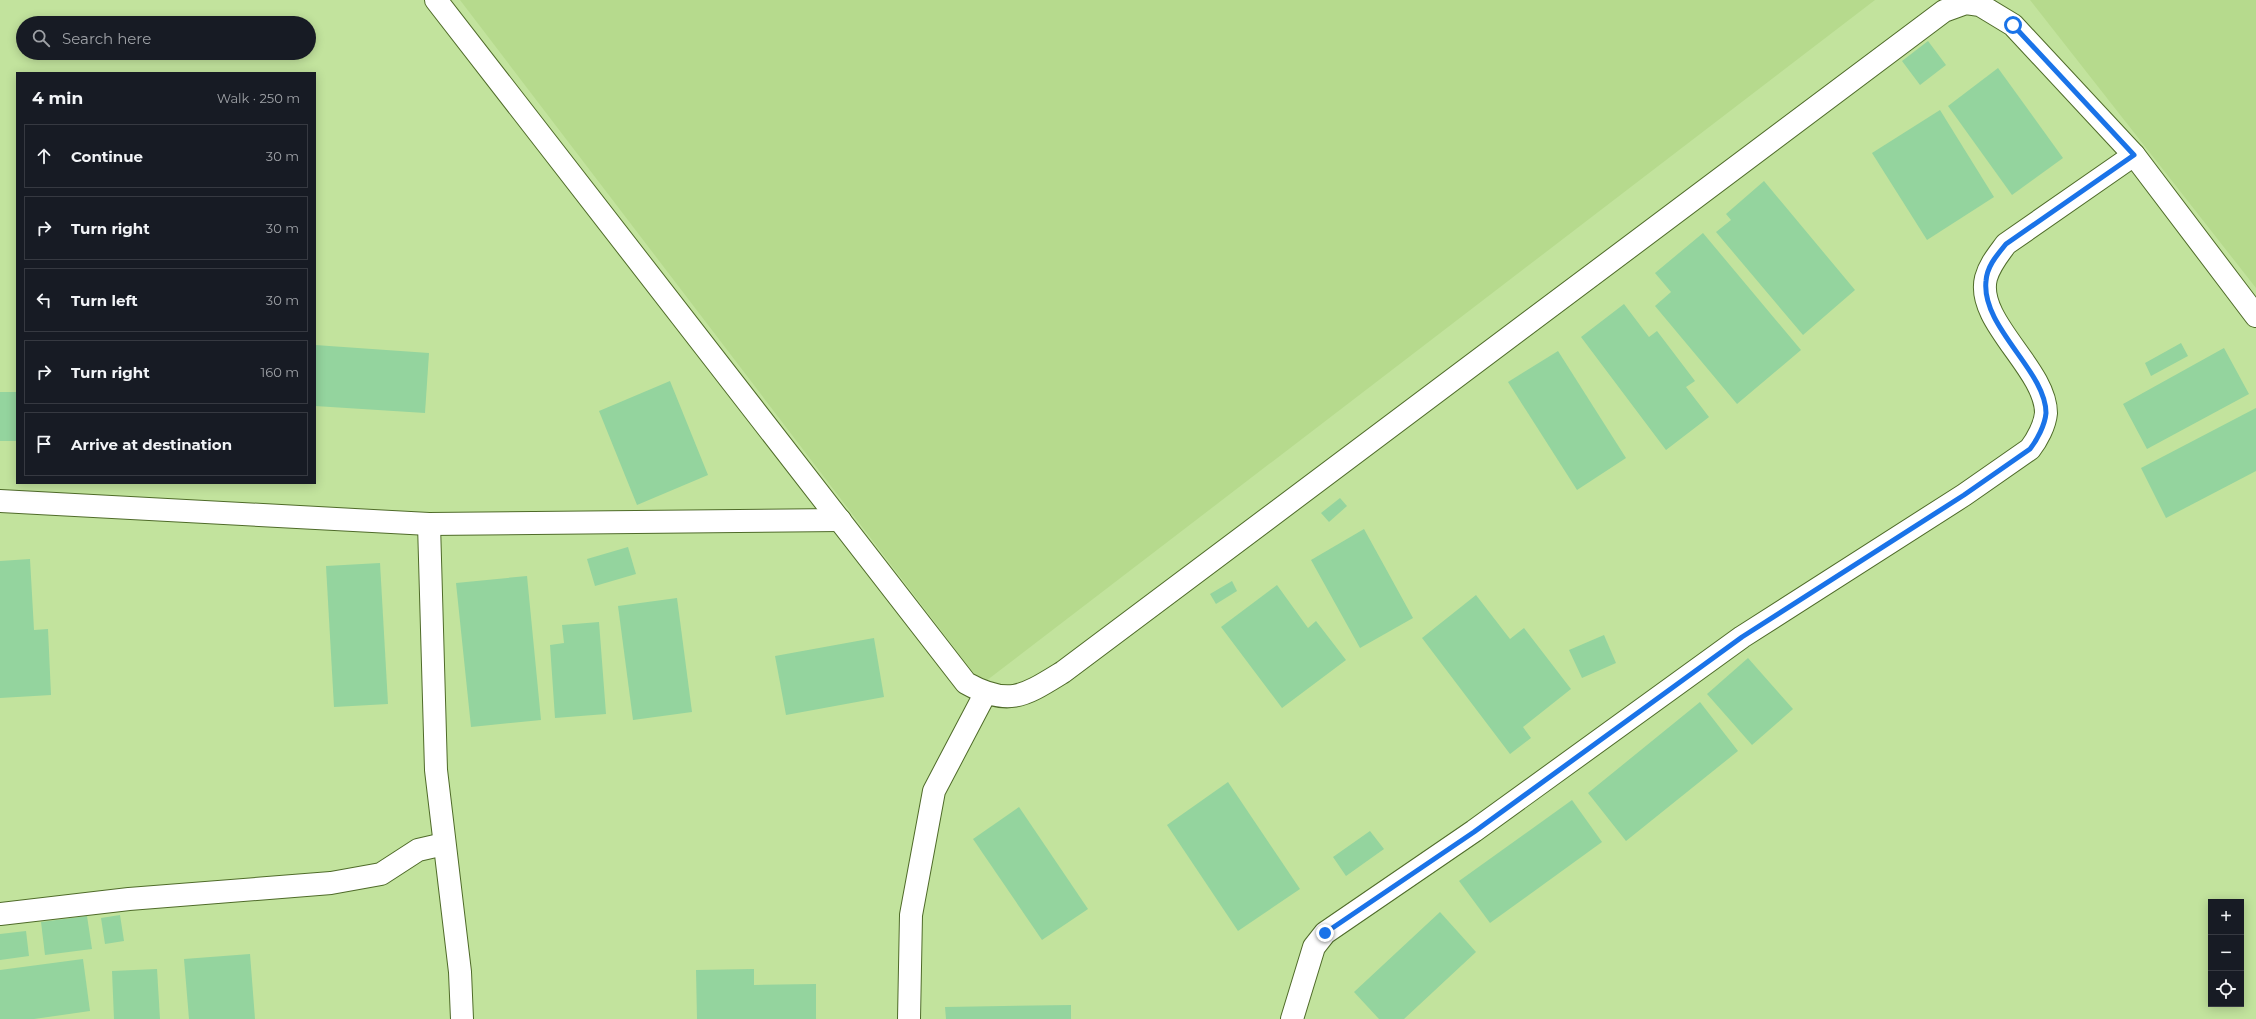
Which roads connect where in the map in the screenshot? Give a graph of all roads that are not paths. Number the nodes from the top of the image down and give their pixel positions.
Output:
1 (436, 0) edge
2 (2134, 155) junction
3 (2256, 316) edge
4 (0, 501) edge
5 (840, 520) junction
6 (429, 524) junction
7 (985, 694) junction
8 (444, 844) junction
9 (0, 914) edge
10 (462, 1019) edge
11 (909, 1019) edge
12 (1292, 1019) edge

1 - 5 street
2 - 3 street
2 - 7 street
2 - 12 street
4 - 6 street
5 - 6 street
5 - 7 street
6 - 8 street
7 - 11 street
8 - 9 street
8 - 10 street

